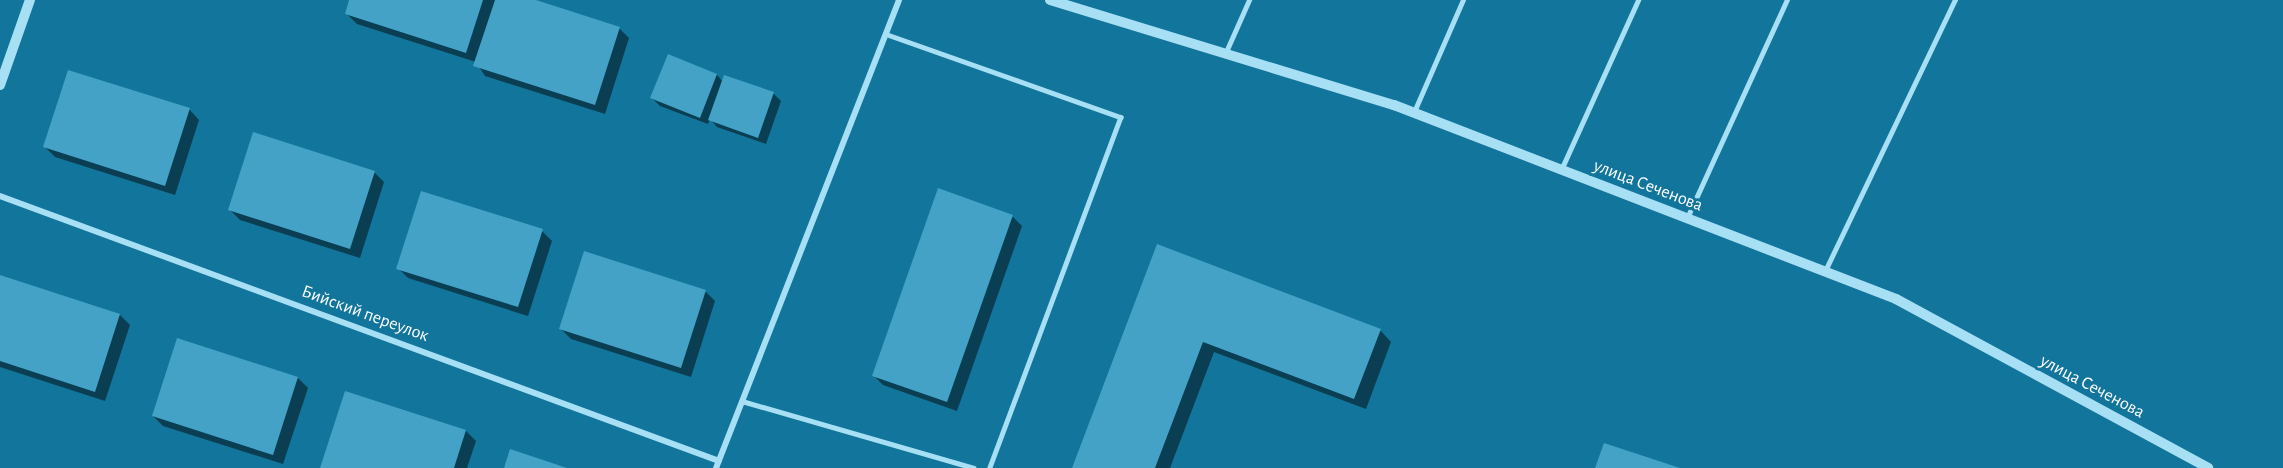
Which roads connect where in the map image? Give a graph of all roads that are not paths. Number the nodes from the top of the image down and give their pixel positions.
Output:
1 (30, 0) edge
2 (900, 0) edge
3 (1050, 0) edge
4 (1249, 0) edge
5 (1463, 0) edge
6 (1638, 0) edge
7 (1787, 0) edge
8 (1955, 0) edge
9 (886, 34) junction
10 (1226, 53) junction
11 (0, 85) edge
12 (1414, 112) junction
13 (1560, 170) junction
14 (0, 196) edge
15 (1687, 219) junction
16 (1825, 272) junction
17 (742, 402) junction
18 (719, 461) junction
19 (716, 468) edge
20 (974, 468) edge
21 (990, 468) edge
22 (2208, 468) edge

1 - 11 street
2 - 9 street
3 - 10 street, улица Сеченова
4 - 10 lane
5 - 12 lane
6 - 13 lane
7 - 15 lane
8 - 16 lane
9 - 17 street
9 - 21 lane
10 - 12 street, улица Сеченова
12 - 13 street, улица Сеченова
13 - 15 street, улица Сеченова
14 - 18 street, Бийский переулок
15 - 16 street, улица Сеченова
16 - 22 street, улица Сеченова
17 - 18 street
17 - 20 lane
18 - 19 street

